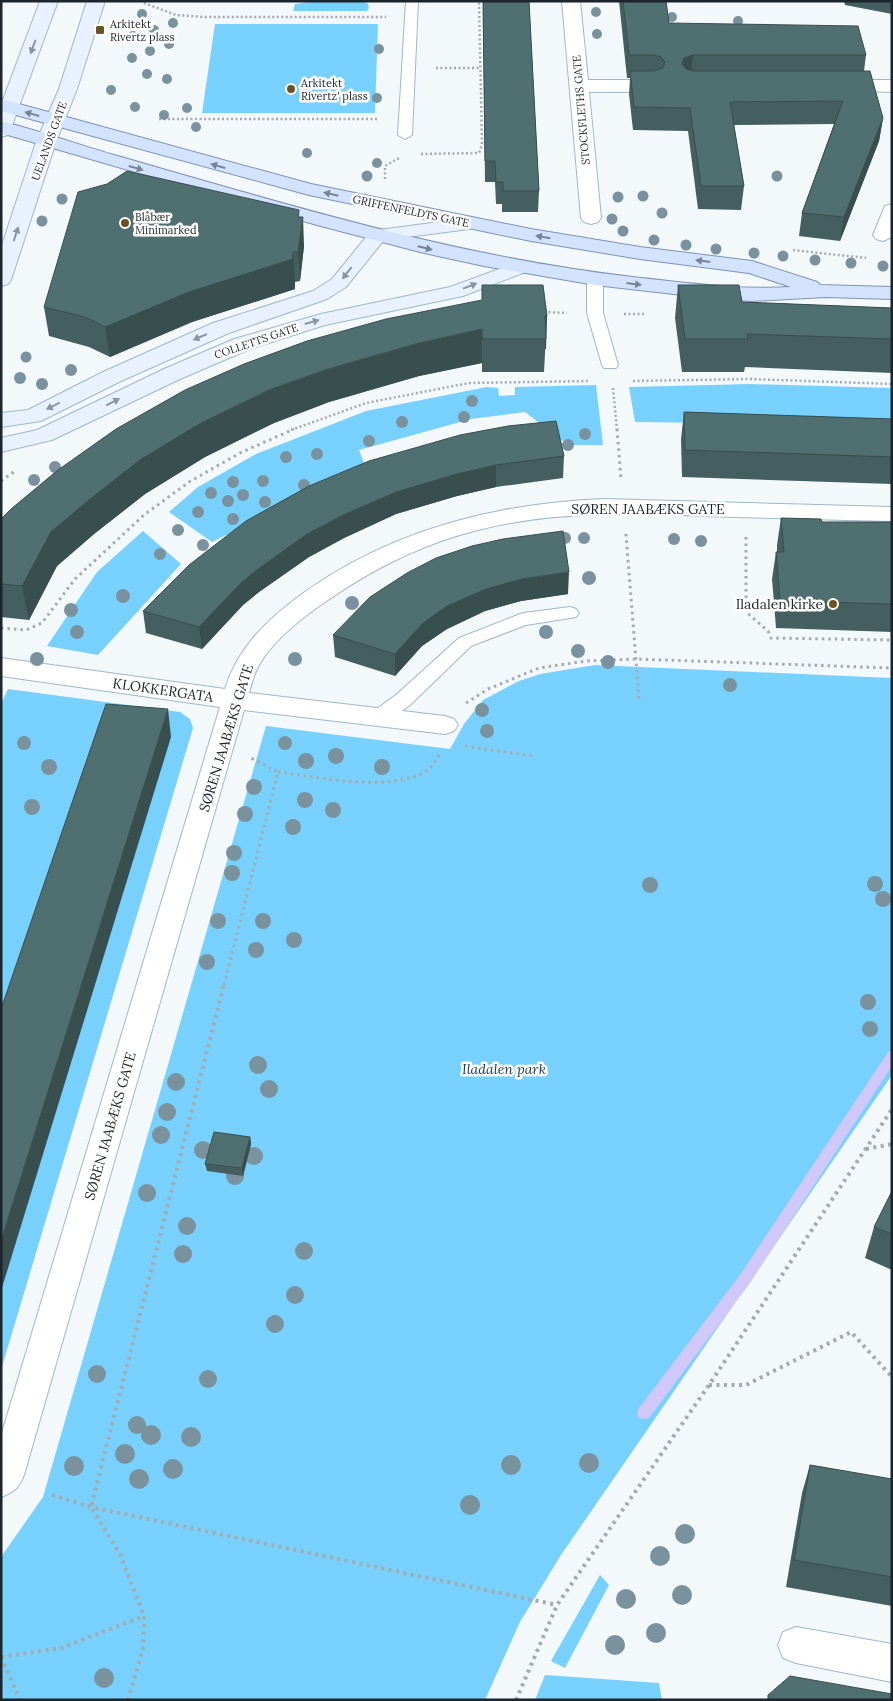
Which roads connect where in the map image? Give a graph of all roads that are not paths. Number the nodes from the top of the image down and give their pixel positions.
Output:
1 (50, 1) edge
2 (96, 1) edge
3 (412, 1) edge
4 (571, 1) edge
5 (578, 86) junction
6 (652, 86) edge
7 (825, 86) edge
8 (892, 86) edge
9 (6, 106) edge
10 (55, 120) junction
11 (2, 128) edge
12 (405, 135) road end
13 (46, 142) junction
14 (892, 210) edge
15 (591, 218) dead end
16 (470, 224) junction
17 (378, 235) junction
18 (883, 235) dead end
19 (521, 267) junction
20 (596, 278) junction
21 (1, 280) edge
22 (826, 291) junction
23 (892, 293) edge
24 (610, 365) road end
25 (1, 420) edge
26 (1, 445) edge
27 (892, 514) edge
28 (570, 613) dead end
29 (1, 667) edge
30 (236, 700) junction
31 (378, 718) junction
32 (444, 734) road end
33 (4, 1478) edge
34 (796, 1645) dead end
35 (892, 1663) edge

1 -> 9 main road
2 - 10 main road, UELANDS GATE
3 - 12 lane
4 - 5 street, STOCKFLETHS GATE
5 - 6 street
5 - 15 street, STOCKFLETHS GATE
7 - 8 street
10 -> 9 main road, GRIFFENFELDTS GATE
9 - 11 main road
10 - 13 main road, UELANDS GATE
16 -> 10 main road, GRIFFENFELDTS GATE
11 - 13 main road, GRIFFENFELDTS GATE
13 -> 17 main road, GRIFFENFELDTS GATE
21 -> 13 main road, UELANDS GATE
14 - 18 street
16 - 17 main road
22 -> 16 main road, GRIFFENFELDTS GATE
17 -> 19 main road, GRIFFENFELDTS GATE
17 -> 25 main road, COLLETTS GATE
19 - 20 main road, GRIFFENFELDTS GATE
26 -> 19 main road, COLLETTS GATE
20 -> 22 main road, GRIFFENFELDTS GATE
20 - 24 lane
22 - 23 main road, GRIFFENFELDTS GATE
27 - 30 street, SØREN JAABÆKS GATE
28 - 31 lane
29 - 30 street, KLOKKERGATA
30 - 31 street, KLOKKERGATA
30 - 33 street, SØREN JAABÆKS GATE
31 - 32 street, KLOKKERGATA
34 - 35 street

